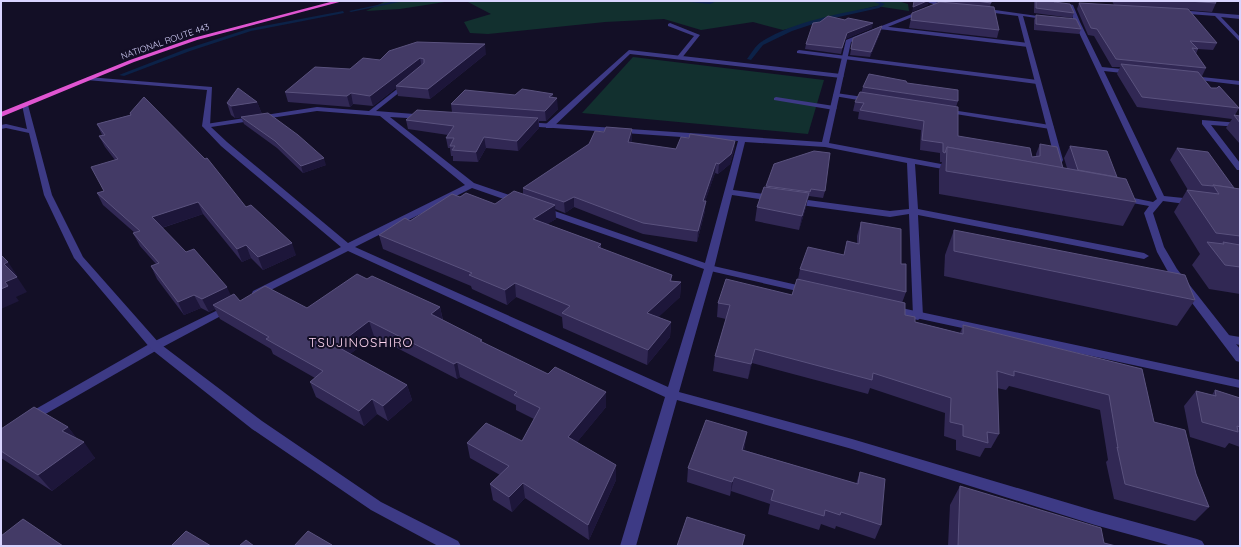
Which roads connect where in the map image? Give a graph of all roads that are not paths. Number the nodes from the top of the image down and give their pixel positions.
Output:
1 (340, 1) edge
2 (925, 1) edge
3 (1064, 1) edge
4 (937, 5) junction
5 (952, 7) edge
6 (974, 10) edge
7 (1169, 11) edge
8 (1020, 15) junction
9 (1216, 15) junction
10 (1240, 17) edge
11 (1055, 19) edge
12 (670, 25) dead end
13 (881, 28) junction
14 (1240, 40) edge
15 (1028, 45) junction
16 (799, 52) dead end
17 (845, 57) junction
18 (679, 58) junction
19 (1099, 68) junction
20 (1136, 72) edge
21 (841, 76) junction
22 (1188, 78) edge
23 (88, 79) junction
24 (411, 80) edge
25 (1038, 82) junction
26 (1240, 83) edge
27 (836, 95) junction
28 (776, 99) dead end
29 (876, 101) edge
30 (25, 105) junction
31 (834, 108) junction
32 (939, 110) edge
33 (370, 113) junction
34 (381, 114) junction
35 (1, 115) edge
36 (435, 117) edge
37 (519, 123) edge
38 (1240, 125) edge
39 (1, 126) edge
40 (206, 126) junction
41 (549, 126) junction
42 (1050, 126) junction
43 (32, 132) junction
44 (742, 139) junction
45 (825, 145) junction
46 (911, 161) junction
47 (1061, 168) edge
48 (1240, 168) edge
49 (965, 171) edge
50 (470, 185) junction
51 (729, 192) junction
52 (1116, 198) edge
53 (1158, 201) junction
54 (1200, 203) edge
55 (913, 211) junction
56 (346, 247) junction
57 (1144, 256) dead end
58 (709, 268) junction
59 (818, 293) edge
60 (880, 307) edge
61 (918, 316) junction
62 (1228, 339) junction
63 (1240, 341) edge
64 (155, 346) junction
65 (1240, 358) edge
66 (1240, 384) edge
67 (671, 394) junction
68 (21, 423) edge
69 (453, 546) edge
70 (628, 546) edge
71 (1197, 546) edge

1 - 23 highway, NATIONAL ROUTE 443
2 - 4 street
3 - 19 street
4 - 5 street
4 - 13 street
6 - 8 street
7 - 9 street
8 - 11 street
8 - 15 street
9 - 10 street
9 - 14 street
12 - 18 street
13 - 15 street
13 - 17 street
15 - 25 street
16 - 17 street
17 - 21 street
17 - 25 street
18 - 21 street
18 - 41 street
19 - 20 street
19 - 53 street
21 - 27 street
22 - 26 street
23 - 30 highway, NATIONAL ROUTE 443
23 - 40 street
24 - 33 street
25 - 42 street
27 - 29 street
27 - 31 street
28 - 31 street
30 - 35 highway, NATIONAL ROUTE 443
30 - 43 street
31 - 45 street
32 - 42 street
33 - 34 street
33 - 40 street
34 - 36 street
34 - 50 street
37 - 41 street
38 - 48 street
39 - 43 street
40 - 56 street
41 - 44 street
42 - 47 street
43 - 64 street
44 - 45 street
44 - 51 street
45 - 46 street
46 - 49 street
46 - 55 street
50 - 56 street
50 - 58 street
51 - 55 street
51 - 58 street
52 - 53 street
53 - 54 street
53 - 62 street
55 - 57 street
55 - 61 street
56 - 64 street
56 - 67 street
58 - 59 street
58 - 67 street
60 - 61 street
61 - 66 street
62 - 63 street
62 - 65 street
64 - 68 street
64 - 69 street
67 - 70 street
67 - 71 street

